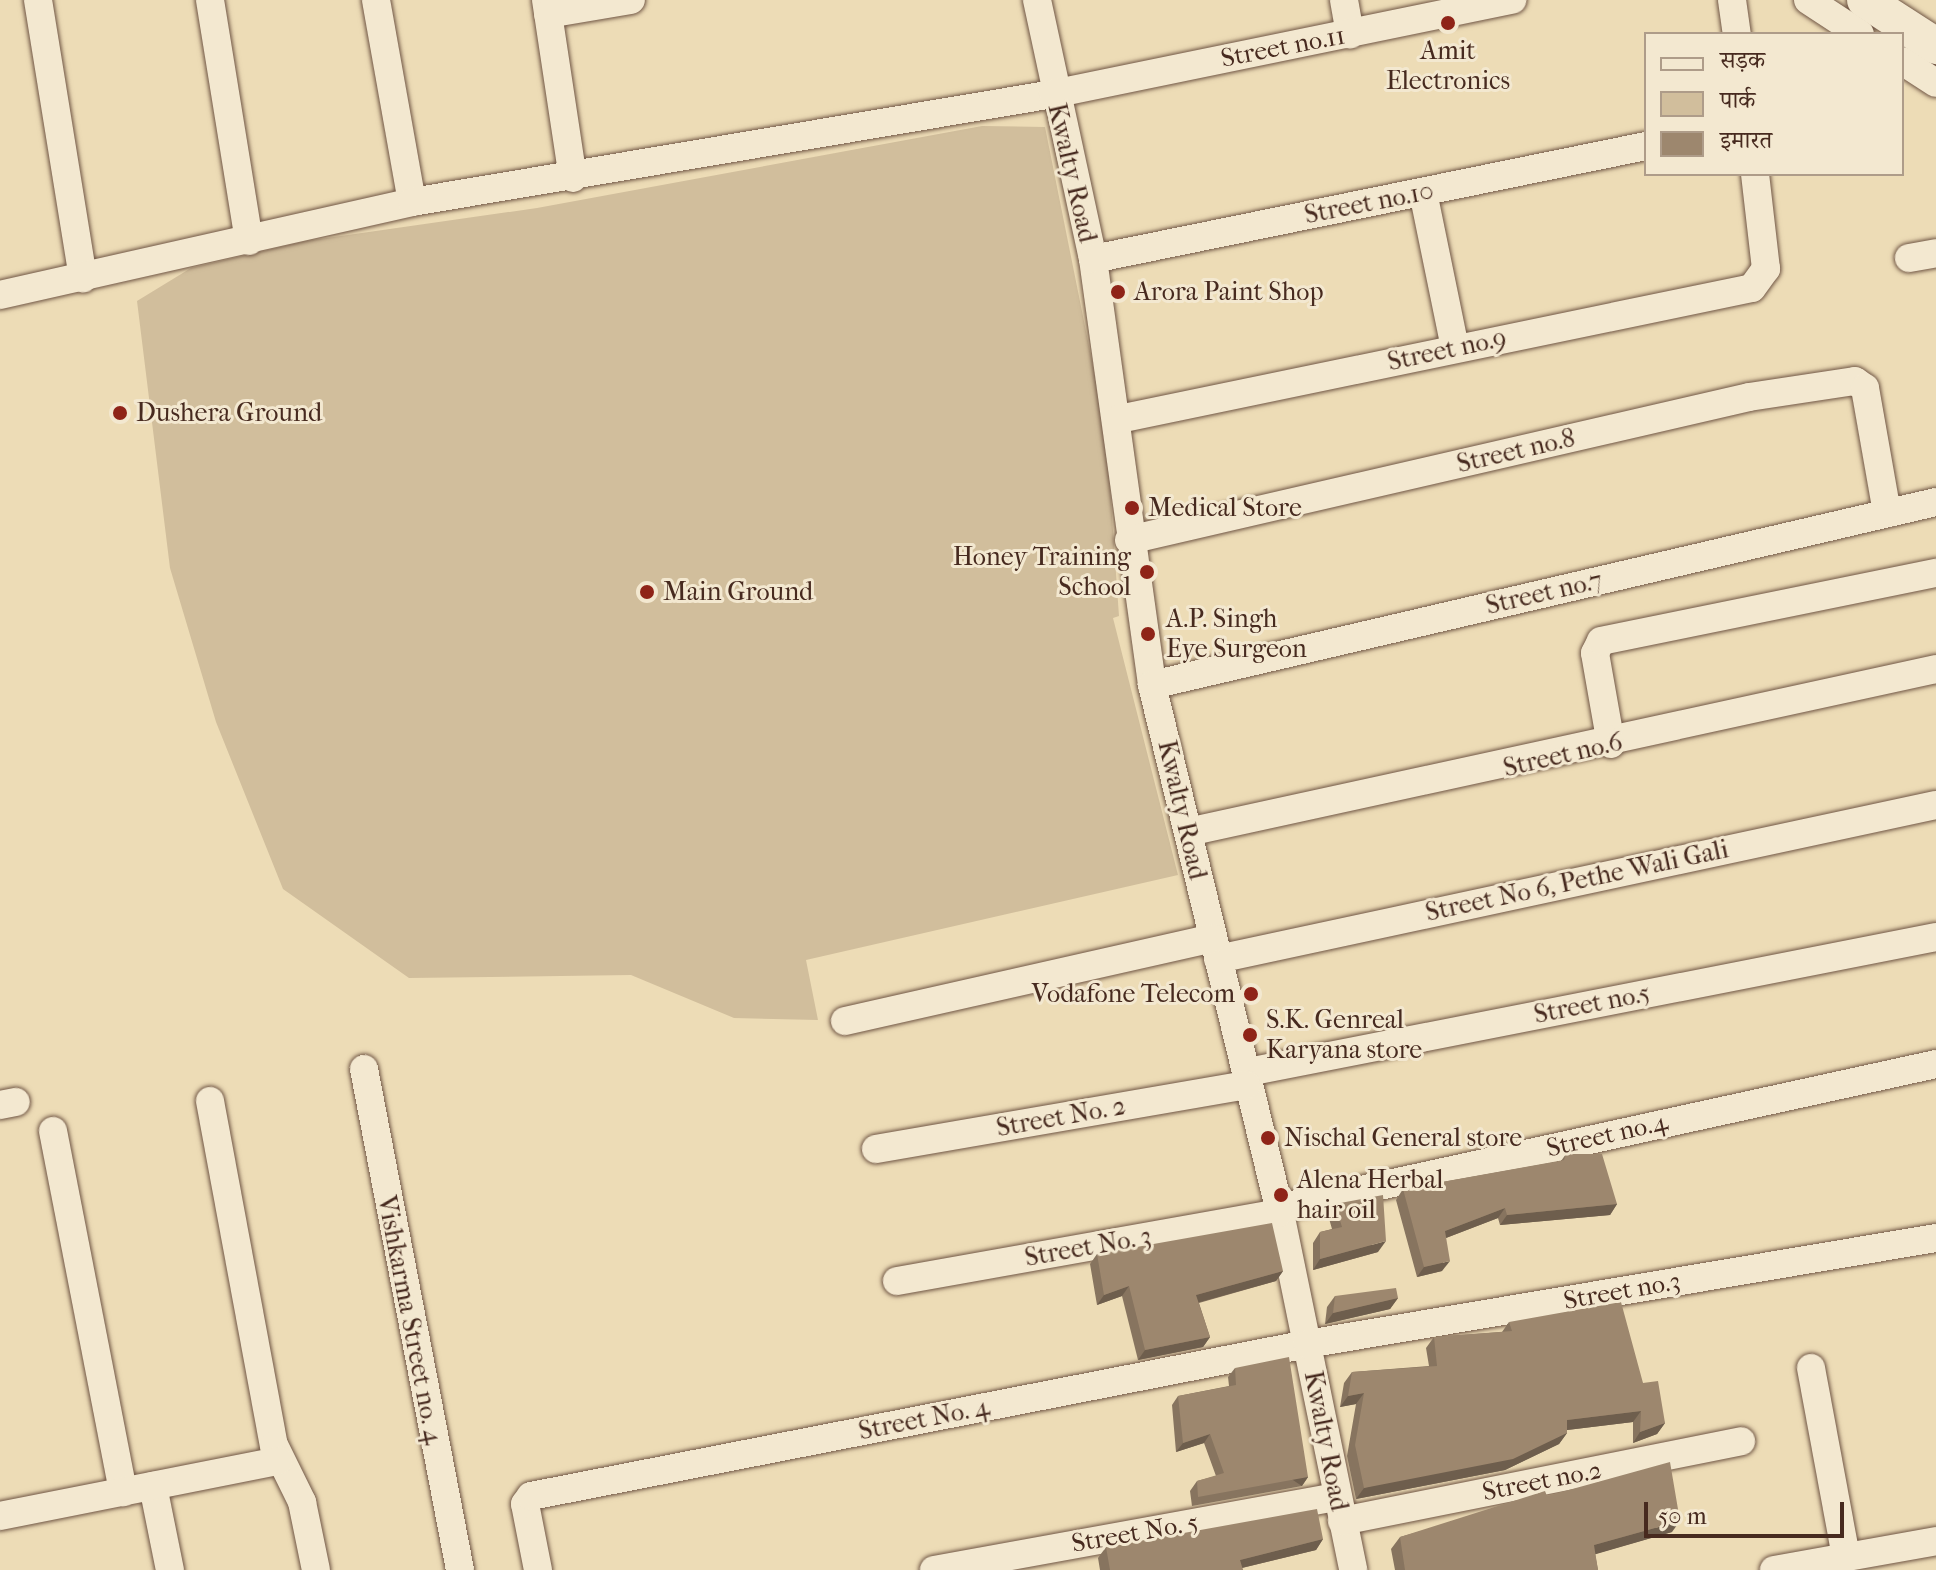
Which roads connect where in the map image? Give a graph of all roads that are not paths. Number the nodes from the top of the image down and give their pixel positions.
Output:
1 (38, 0) edge
2 (210, 0) edge
3 (376, 0) edge
4 (631, 0) edge
5 (1037, 0) edge
6 (1344, 0) edge
7 (1512, 0) edge
8 (1732, 0) edge
9 (1808, 0) edge
10 (1865, 0) edge
11 (547, 7) edge
12 (1737, 32) edge
13 (1857, 32) edge
14 (1350, 34) junction
15 (1936, 46) edge
16 (1904, 62) edge
17 (1936, 83) edge
18 (1053, 94) junction
19 (1644, 146) edge
20 (1755, 176) edge
21 (573, 178) junction
22 (1423, 192) junction
23 (412, 202) junction
24 (249, 241) junction
25 (1093, 259) junction
26 (83, 278) junction
27 (0, 295) edge
28 (1455, 348) junction
29 (1119, 419) junction
30 (1936, 502) edge
31 (1887, 513) junction
32 (1129, 540) junction
33 (1936, 573) edge
34 (1936, 669) edge
35 (1152, 685) junction
36 (1611, 744) junction
37 (1936, 805) edge
38 (1188, 832) junction
39 (1936, 937) edge
40 (1215, 949) junction
41 (845, 1021) dead end
42 (1936, 1064) edge
43 (364, 1069) dead end
44 (1247, 1078) junction
45 (210, 1101) dead end
46 (53, 1131) dead end
47 (876, 1149) dead end
48 (1279, 1211) junction
49 (1936, 1238) edge
50 (897, 1281) dead end
51 (1307, 1344) junction
52 (1811, 1368) dead end
53 (1741, 1441) dead end
54 (279, 1461) junction
55 (153, 1486) junction
56 (123, 1492) junction
57 (1339, 1509) junction
58 (0, 1516) edge
59 (1936, 1541) edge
60 (1846, 1557) junction
61 (1887, 1560) edge
62 (940, 1569) edge
63 (170, 1570) edge
64 (316, 1570) edge
65 (460, 1570) edge
66 (538, 1570) edge
67 (1353, 1570) edge
68 (1774, 1570) edge

1 - 26 street
2 - 24 street
3 - 23 street
4 - 11 street
5 - 18 street, Kwalty Road
6 - 14 street
7 - 14 street, Street no.11
8 - 12 street
9 - 13 street
10 - 15 street
11 - 21 street
14 - 18 street, Street no.11
16 - 17 street
18 - 21 street, Street no.11
18 - 25 street, Kwalty Road
19 - 22 street, Street no.10
20 - 28 street, Street no.9
21 - 23 street, Street no.11
22 - 25 street, Street no.10
22 - 28 street
23 - 24 street, Street no.11
24 - 26 street, Street no.11
25 - 29 street, Kwalty Road
26 - 27 street, Street no.11
28 - 29 street, Street no.9
29 - 32 street, Kwalty Road
30 - 31 street, Street no.7
31 - 32 street, Street no.8
31 - 35 street, Street no.7
32 - 35 street, Kwalty Road
33 - 36 street
34 - 36 street, Street no.6
35 - 38 street, Kwalty Road
36 - 38 street, Street no.6
37 - 40 street, Street No 6, Pethe Wali Gali
38 - 40 street, Kwalty Road
39 - 44 street, Street no.5
40 - 41 street, Street No 6, Pethe Wali Gali
40 - 44 street, Kwalty Road
42 - 48 street, Street no.4
43 - 65 street, Vishkarma Street no. 4
44 - 47 street, Street No. 2
44 - 48 street, Kwalty Road
45 - 54 street
46 - 56 street
48 - 50 street, Street No. 3
48 - 51 street, Kwalty Road
49 - 51 street, Street no.3
51 - 57 street, Kwalty Road
51 - 66 street, Street No. 4
52 - 60 street
53 - 57 street, Street no.2
54 - 55 street
54 - 64 street
55 - 56 street
55 - 63 street
56 - 58 street
57 - 62 street, Street No. 5
57 - 67 street, Kwalty Road
59 - 61 street
60 - 61 street
60 - 68 street

